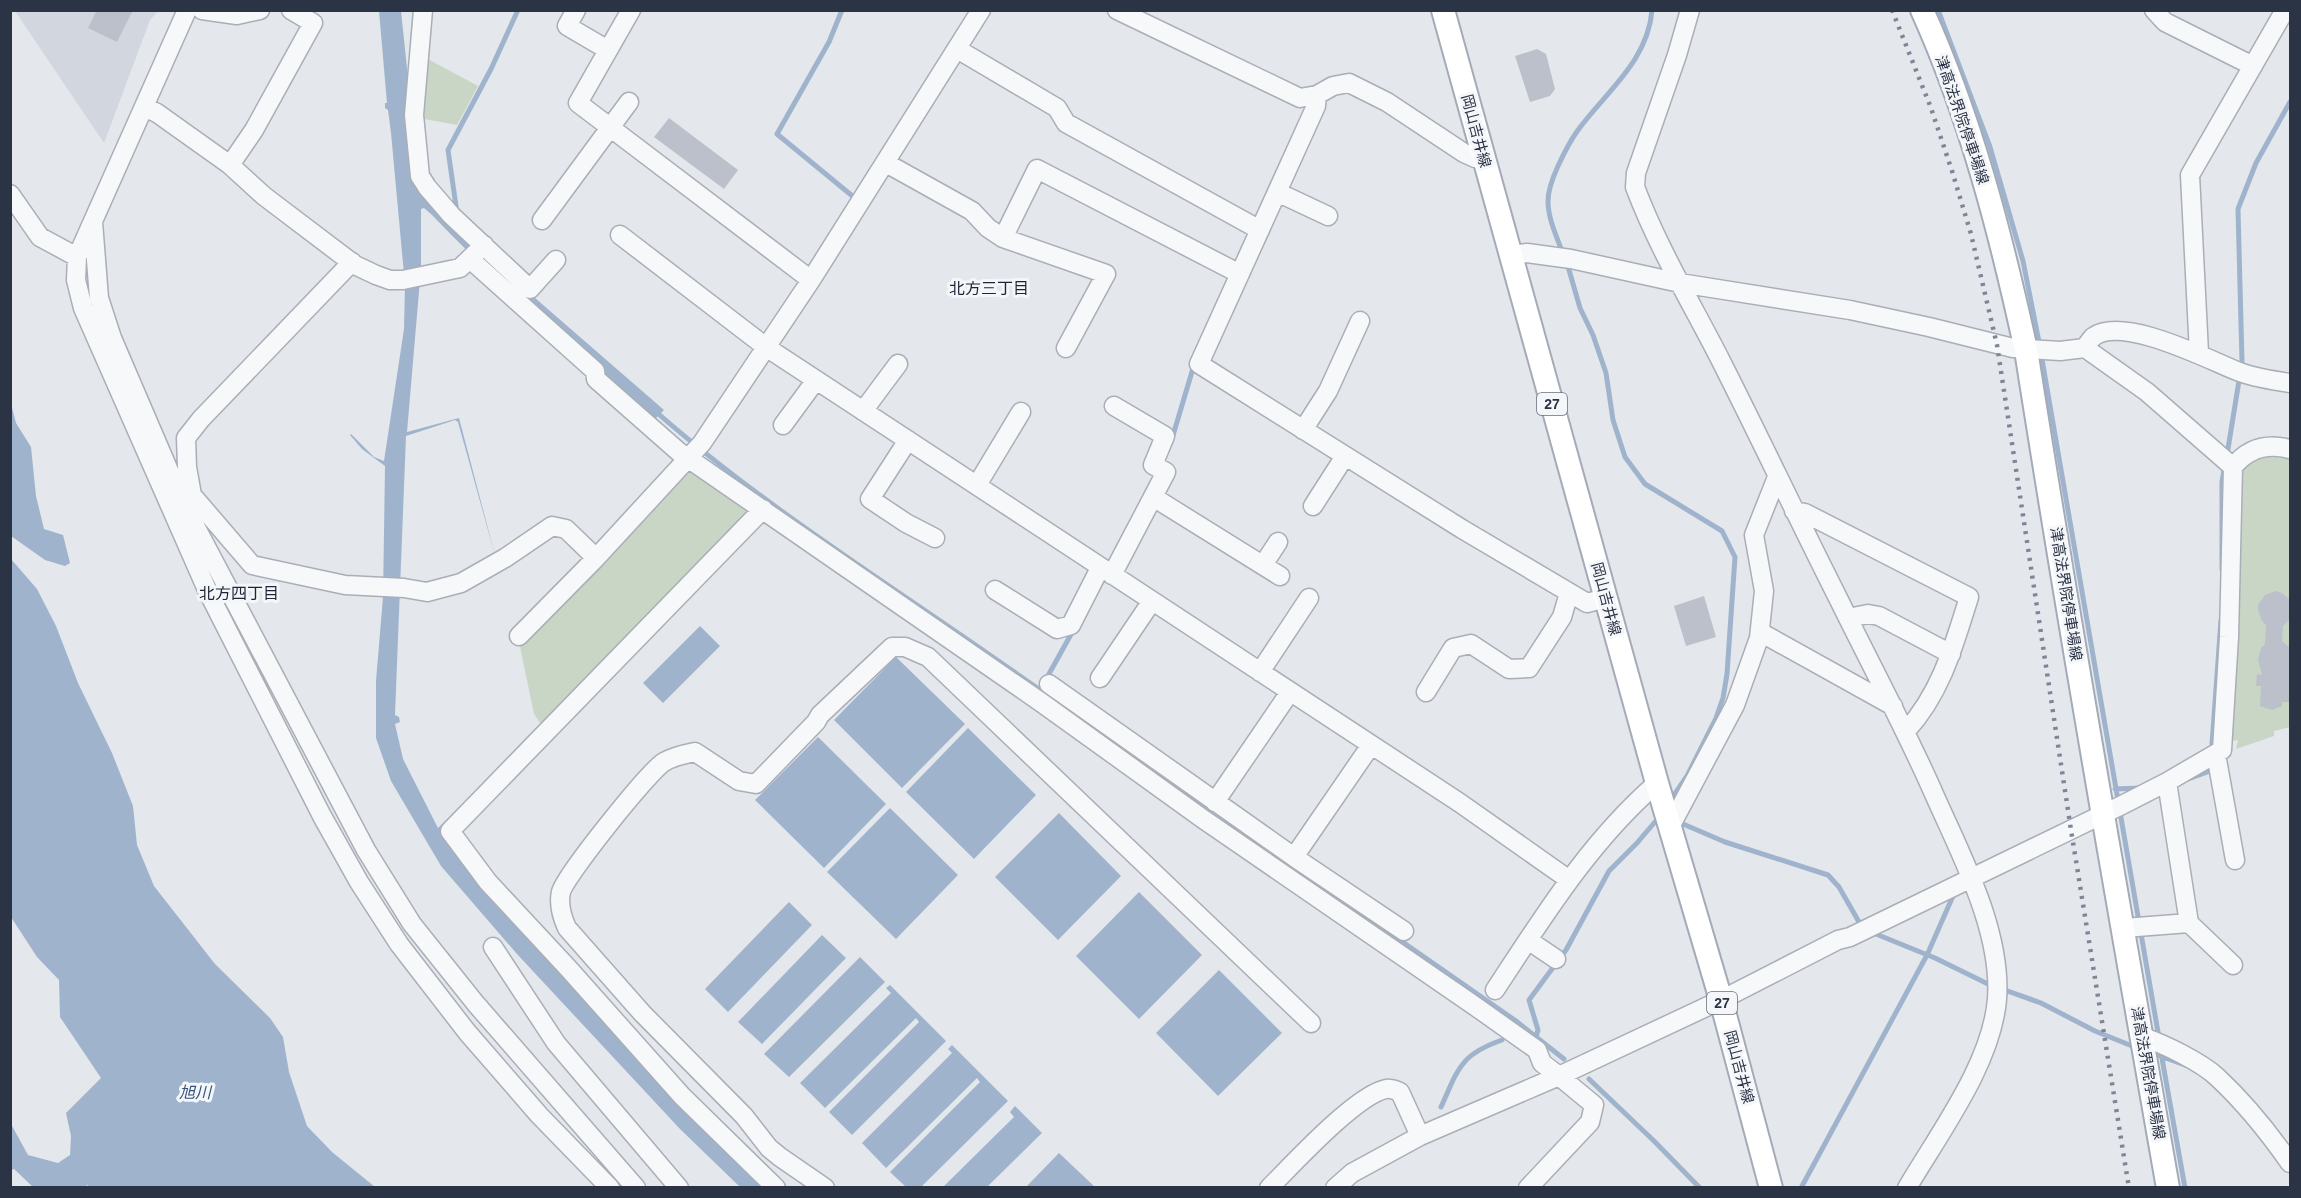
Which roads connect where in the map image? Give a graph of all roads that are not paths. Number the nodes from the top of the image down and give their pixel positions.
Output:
1 (187, 10) edge
2 (202, 10) edge
3 (260, 10) edge
4 (291, 10) edge
5 (423, 10) edge
6 (576, 10) edge
7 (630, 10) edge
8 (981, 10) edge
9 (1117, 10) edge
10 (1443, 10) edge
11 (1690, 10) edge
12 (1922, 10) edge
13 (2154, 10) edge
14 (2285, 10) edge
15 (957, 49) junction
16 (608, 50) junction
17 (2253, 66) junction
18 (1317, 95) junction
19 (629, 102) dead end
20 (144, 107) junction
21 (611, 128) junction
22 (1484, 159) junction
23 (886, 163) junction
24 (230, 165) junction
25 (1277, 192) junction
26 (10, 194) edge
27 (1329, 216) dead end
28 (93, 220) junction
29 (542, 220) dead end
30 (1256, 228) junction
31 (620, 235) dead end
32 (1003, 238) junction
33 (477, 253) junction
34 (1511, 255) junction
35 (77, 257) junction
36 (556, 260) dead end
37 (352, 262) junction
38 (1236, 272) junction
39 (807, 277) junction
40 (1680, 283) junction
41 (1360, 321) dead end
42 (762, 344) junction
43 (1066, 348) dead end
44 (2085, 348) junction
45 (2036, 350) junction
46 (2199, 353) junction
47 (898, 364) dead end
48 (816, 380) junction
49 (2290, 383) edge
50 (1114, 406) dead end
51 (863, 411) junction
52 (1021, 412) dead end
53 (783, 425) dead end
54 (1303, 430) junction
55 (908, 440) junction
56 (2290, 449) edge
57 (696, 452) junction
58 (1345, 456) junction
59 (2228, 463) junction
60 (1778, 477) junction
61 (976, 485) junction
62 (1153, 497) junction
63 (187, 498) junction
64 (1313, 506) dead end
65 (763, 510) junction
66 (1794, 511) junction
67 (935, 538) dead end
68 (1278, 542) dead end
69 (596, 558) junction
70 (1263, 565) junction
71 (1106, 572) junction
72 (1280, 576) dead end
73 (994, 590) dead end
74 (1569, 592) junction
75 (1309, 598) dead end
76 (1606, 598) junction
77 (1152, 601) junction
78 (1848, 618) junction
79 (1760, 632) junction
80 (519, 636) dead end
81 (1951, 654) junction
82 (1260, 672) junction
83 (1100, 678) dead end
84 (1049, 684) dead end
85 (1290, 692) junction
86 (1426, 692) dead end
87 (1893, 706) junction
88 (1081, 719) junction
89 (1906, 731) junction
90 (1371, 745) junction
91 (2216, 754) junction
92 (2167, 782) junction
93 (1659, 790) junction
94 (1215, 802) junction
95 (2113, 809) junction
96 (1672, 822) junction
97 (1294, 857) junction
98 (2235, 860) dead end
99 (1970, 878) junction
100 (1568, 879) junction
101 (2189, 923) junction
102 (2134, 927) junction
103 (1404, 931) dead end
104 (1528, 940) junction
105 (493, 947) dead end
106 (1556, 959) dead end
107 (2233, 965) dead end
108 (1495, 990) dead end
109 (1721, 1000) junction
110 (1311, 1023) dead end
111 (2150, 1045) junction
112 (1559, 1077) junction
113 (1419, 1136) junction
114 (2290, 1163) edge
115 (610, 1188) edge
116 (636, 1188) edge
117 (679, 1188) edge
118 (776, 1188) edge
119 (825, 1188) edge
120 (1269, 1188) edge
121 (1335, 1188) edge
122 (1528, 1188) edge
123 (1772, 1188) edge
124 (1907, 1188) edge
125 (2168, 1188) edge

1 - 20 street
2 - 3 street
4 - 24 street
5 - 33 street
6 - 16 street
7 - 16 street
8 - 15 street
9 - 18 street
10 - 22 main road, 岡山吉井線 / 27
11 - 40 street
12 - 45 main road, 津高法界院停車場線
13 - 17 street
14 - 17 street
15 - 23 street
15 - 30 street
16 - 21 street
17 - 46 street
18 - 22 street
18 - 25 street
19 - 21 street
20 - 24 street
20 - 28 street
21 - 29 street
21 - 39 street
22 - 34 main road, 岡山吉井線 / 27
23 - 32 street
23 - 39 street
24 - 37 street
25 - 27 street
25 - 30 street
26 - 35 street
28 - 35 street
28 - 63 street
30 - 38 street
31 - 42 street
32 - 38 street
32 - 43 street
33 - 36 street
33 - 37 street
33 - 57 street
34 - 40 street
34 - 76 main road, 岡山吉井線 / 27
35 - 115 street
37 - 63 street
38 - 54 street
39 - 42 street
40 - 45 street
40 - 60 street
41 - 54 street
42 - 48 street
42 - 57 street
44 - 45 street
44 - 46 street
44 - 59 street
45 - 95 main road, 津高法界院停車場線
46 - 49 street
47 - 51 street
48 - 51 street
48 - 53 street
50 - 62 street
51 - 55 street
52 - 61 street
54 - 58 street
55 - 61 street
55 - 67 street
56 - 59 street
57 - 65 street
57 - 69 street
58 - 64 street
58 - 74 street
59 - 91 street
60 - 66 street
60 - 79 street
61 - 71 street
62 - 70 street
62 - 71 street
63 - 69 street
63 - 116 street
65 - 88 street
65 - 118 street
66 - 78 street
66 - 81 street
68 - 70 street
69 - 80 street
70 - 72 street
71 - 73 street
71 - 77 street
74 - 76 street
74 - 86 street
75 - 82 street
76 - 93 main road, 岡山吉井線 / 27
77 - 82 street
77 - 83 street
78 - 81 street
78 - 87 street
79 - 87 street
79 - 96 street
81 - 89 street
82 - 85 street
84 - 88 street
85 - 90 street
85 - 94 street
87 - 89 street
88 - 94 street
88 - 112 street
89 - 99 street
90 - 97 street
90 - 100 street
91 - 92 street
91 - 98 street
92 - 95 street
92 - 101 street
93 - 96 main road, 岡山吉井線 / 27
93 - 100 street
94 - 97 street
95 - 99 street
95 - 102 main road, 津高法界院停車場線
96 - 109 main road, 岡山吉井線 / 27
97 - 103 street
99 - 109 street
99 - 124 street
100 - 104 street
101 - 102 street
101 - 107 street
102 - 111 main road, 津高法界院停車場線
104 - 106 street
104 - 108 street
105 - 117 street
109 - 112 street
109 - 123 main road, 岡山吉井線 / 27
110 - 119 street
111 - 114 street
111 - 125 main road, 津高法界院停車場線
112 - 113 street
112 - 122 street
113 - 120 street
113 - 121 street

